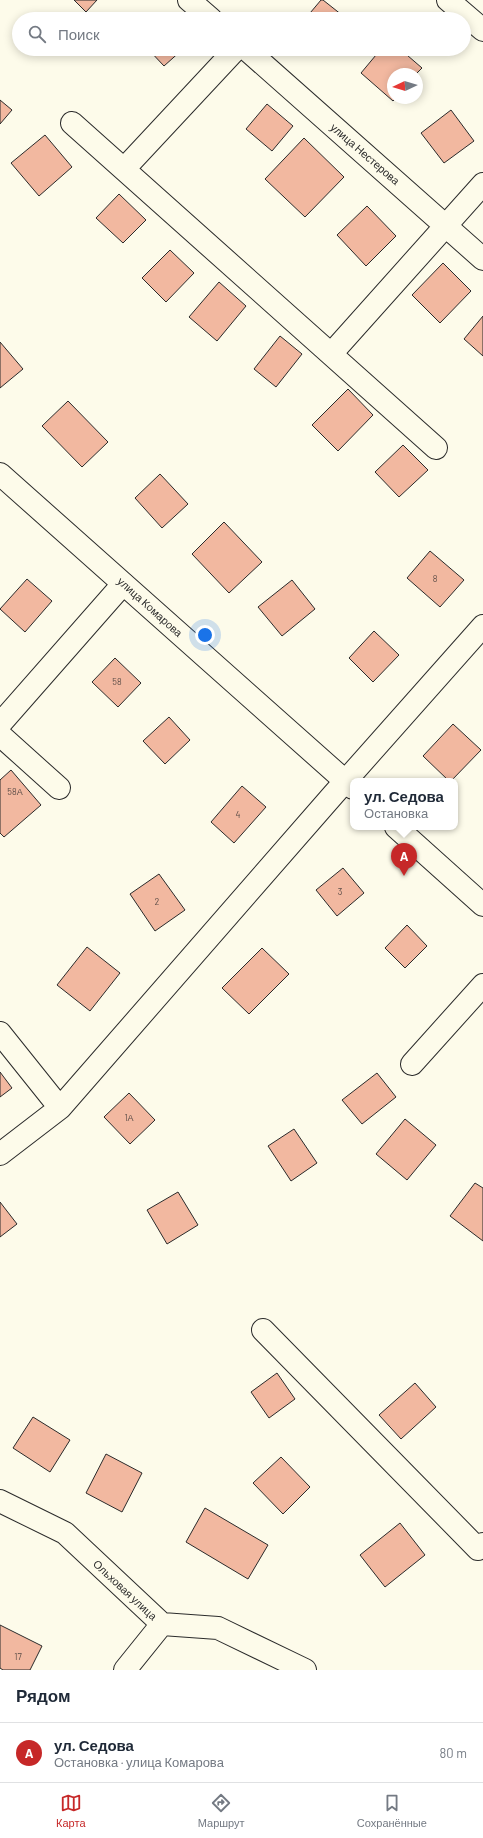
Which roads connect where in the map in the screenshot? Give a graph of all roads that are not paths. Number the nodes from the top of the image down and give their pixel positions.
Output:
1 (189, 0) edge
2 (448, 0) edge
3 (203, 12) edge
4 (462, 12) edge
5 (471, 20) edge
6 (483, 30) edge
7 (229, 56) edge
8 (254, 56) edge
9 (72, 123) dead end
10 (124, 169) junction
11 (483, 184) edge
12 (445, 225) junction
13 (483, 259) edge
14 (331, 354) junction
15 (436, 448) dead end
16 (0, 474) edge
17 (123, 584) junction
18 (483, 626) edge
19 (0, 724) edge
20 (0, 735) edge
21 (355, 778) edge
22 (349, 785) edge
23 (60, 788) dead end
24 (399, 830) edge
25 (483, 906) edge
26 (483, 985) edge
27 (0, 1033) edge
28 (412, 1064) dead end
29 (60, 1108) junction
30 (0, 1154) edge
31 (263, 1330) dead end
32 (0, 1501) edge
33 (483, 1544) edge
34 (162, 1624) junction
35 (124, 1670) edge
36 (305, 1670) edge

1 - 3 street
2 - 4 street
5 - 6 street
7 - 10 street
8 - 12 street, улица Нестерова
9 - 10 street
10 - 14 street
11 - 12 street
12 - 13 street, улица Нестерова
12 - 14 street
14 - 15 street
16 - 17 street, улица Комарова
17 - 19 street
17 - 22 street, улица Комарова
18 - 21 street
20 - 23 street
22 - 29 street
24 - 25 street
26 - 28 street
27 - 29 street
29 - 30 street
31 - 33 street
32 - 34 street, Ольховая улица
34 - 35 street
34 - 36 street, Ольховая улица

